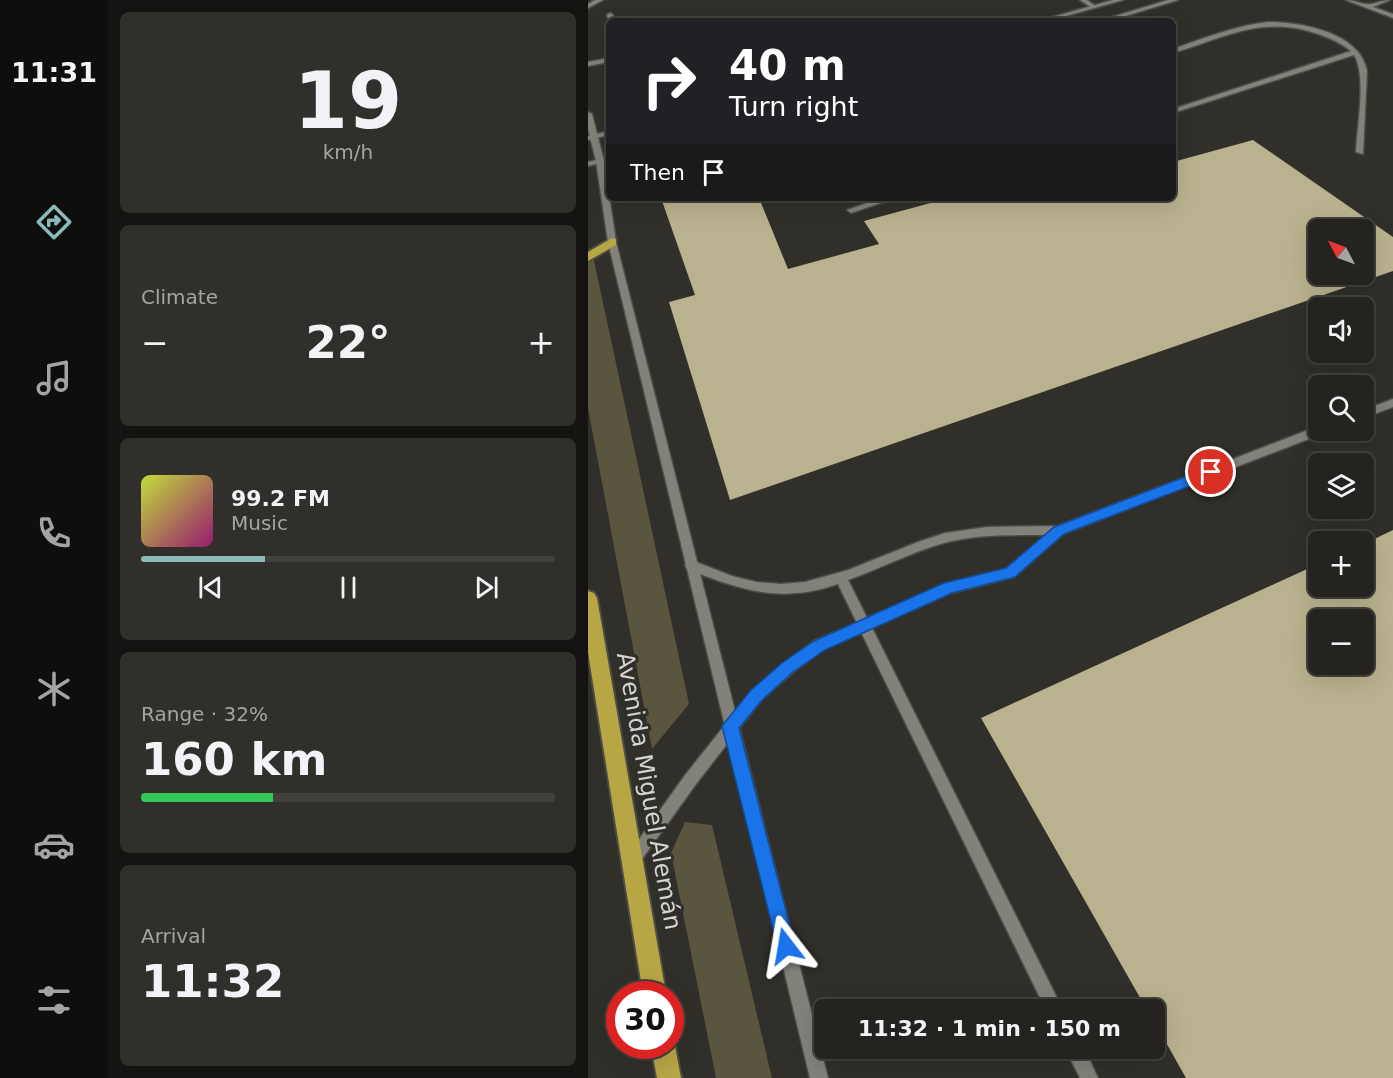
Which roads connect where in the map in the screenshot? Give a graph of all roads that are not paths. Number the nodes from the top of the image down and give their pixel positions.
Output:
1 (600, 0) edge
2 (1083, 0) edge
3 (1119, 0) edge
4 (1175, 0) edge
5 (1349, 0) edge
6 (1387, 0) edge
7 (588, 6) edge
8 (1094, 7) junction
9 (1366, 7) junction
10 (1393, 16) edge
11 (1052, 18) edge
12 (1112, 18) edge
13 (1176, 50) edge
14 (1355, 52) junction
15 (606, 61) edge
16 (588, 64) edge
17 (1176, 110) edge
18 (588, 114) edge
19 (606, 134) edge
20 (590, 137) edge
21 (1360, 152) dead end
22 (599, 162) edge
23 (881, 201) edge
24 (851, 210) dead end
25 (612, 242) junction
26 (588, 256) edge
27 (1393, 403) edge
28 (1374, 410) edge
29 (1308, 435) edge
30 (1059, 531) junction
31 (691, 565) junction
32 (841, 578) junction
33 (588, 598) edge
34 (864, 625) junction
35 (730, 726) junction
36 (632, 861) junction
37 (653, 981) edge
38 (1050, 999) edge
39 (665, 1059) edge
40 (1080, 1059) edge
41 (669, 1078) edge
42 (819, 1078) edge
43 (1089, 1078) edge

1 - 7 street
2 - 8 street
3 - 8 street
4 - 12 street
5 - 9 street
6 - 9 street
8 - 11 street
9 - 10 street
13 - 14 street
14 - 17 street
14 - 21 street
15 - 16 street
18 - 20 street
19 - 20 street
20 - 22 street
22 - 25 street
23 - 24 street
25 - 26 highway
25 - 31 street
27 - 28 street
29 - 30 street
30 - 32 street
30 - 34 street
31 - 32 street
31 - 35 street
32 - 34 street
33 - 36 highway, Avenida Miguel Alemán
34 - 35 street
34 - 38 street
35 - 36 street
35 - 42 street
36 - 37 highway, Avenida Miguel Alemán
39 - 41 highway
40 - 43 street

